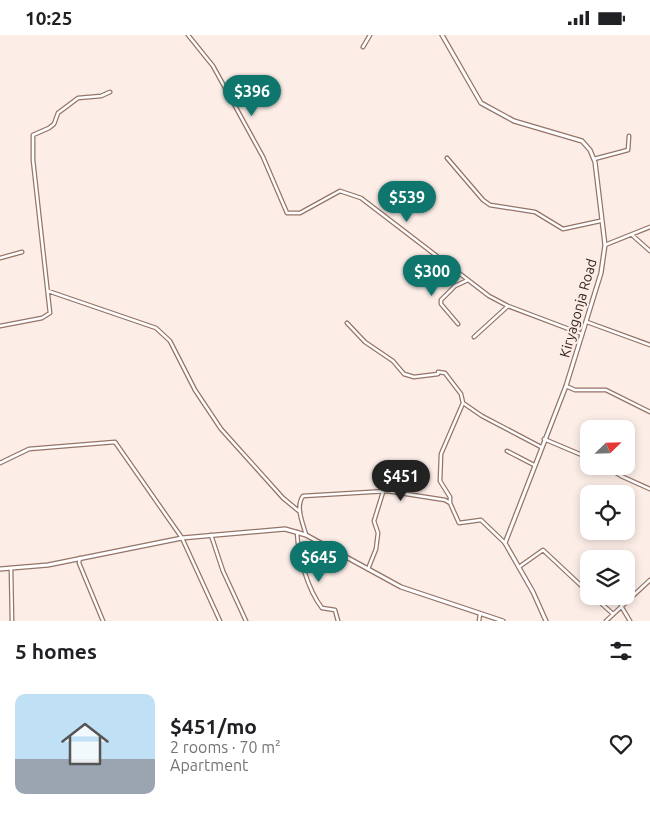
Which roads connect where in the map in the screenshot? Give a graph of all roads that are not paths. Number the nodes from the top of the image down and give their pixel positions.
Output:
1 (188, 35) edge
2 (370, 35) edge
3 (442, 35) edge
4 (363, 47) dead end
5 (110, 92) dead end
6 (629, 136) dead end
7 (447, 158) dead end
8 (594, 159) junction
9 (600, 221) junction
10 (650, 227) edge
11 (632, 235) junction
12 (605, 245) junction
13 (650, 251) edge
14 (22, 252) dead end
15 (0, 258) edge
16 (468, 280) junction
17 (48, 291) junction
18 (508, 306) junction
19 (587, 322) junction
20 (348, 323) dead end
21 (458, 325) dead end
22 (0, 326) edge
23 (583, 335) junction
24 (474, 337) dead end
25 (650, 345) edge
26 (438, 372) dead end
27 (445, 373) junction
28 (566, 386) junction
29 (463, 403) junction
30 (650, 412) edge
31 (544, 439) junction
32 (541, 447) junction
33 (507, 451) dead end
34 (580, 453) edge
35 (0, 463) edge
36 (534, 465) junction
37 (619, 475) edge
38 (650, 489) edge
39 (383, 492) junction
40 (450, 503) junction
41 (300, 512) junction
42 (297, 532) junction
43 (211, 535) junction
44 (306, 535) junction
45 (182, 538) junction
46 (505, 543) junction
47 (80, 558) junction
48 (518, 567) junction
49 (11, 568) junction
50 (0, 569) edge
51 (368, 569) junction
52 (650, 579) edge
53 (580, 585) edge
54 (603, 605) edge
55 (621, 607) junction
56 (480, 614) junction
57 (613, 614) junction
58 (12, 621) edge
59 (103, 621) edge
60 (220, 621) edge
61 (246, 621) edge
62 (338, 621) edge
63 (478, 621) edge
64 (503, 621) edge
65 (546, 621) edge
66 (606, 621) edge
67 (630, 621) edge

1 - 16 street
2 - 4 street
3 - 8 street
5 - 17 street
6 - 8 street
7 - 9 street
8 - 9 street, Kiryagonja Road
9 - 12 street, Kiryagonja Road
10 - 11 street
11 - 12 street
11 - 13 street
12 - 19 street, Kiryagonja Road
14 - 15 street
16 - 18 street
16 - 21 street
17 - 22 street
17 - 41 street
18 - 23 street
18 - 24 street
19 - 23 street, Kiryagonja Road
19 - 25 street
20 - 27 street
23 - 28 street, Kiryagonja Road
26 - 27 street
27 - 29 street
28 - 30 street
28 - 31 street, Kiryagonja Road
29 - 32 street
29 - 40 street
31 - 32 street, Kiryagonja Road
31 - 34 street
32 - 36 street, Kiryagonja Road
33 - 36 street
35 - 45 street
36 - 46 street, Kiryagonja Road
37 - 38 street
39 - 40 street
39 - 41 street
39 - 51 street
40 - 46 street
41 - 44 street
42 - 43 street
42 - 44 street
42 - 62 street
43 - 45 street
43 - 61 street
44 - 51 street
45 - 47 street
45 - 60 street
46 - 48 street
47 - 49 street
47 - 59 street
48 - 53 street
48 - 65 street
49 - 50 street
49 - 58 street
51 - 56 street
52 - 55 street
54 - 57 street
55 - 57 street
55 - 67 street
56 - 63 street
56 - 64 street
57 - 66 street

